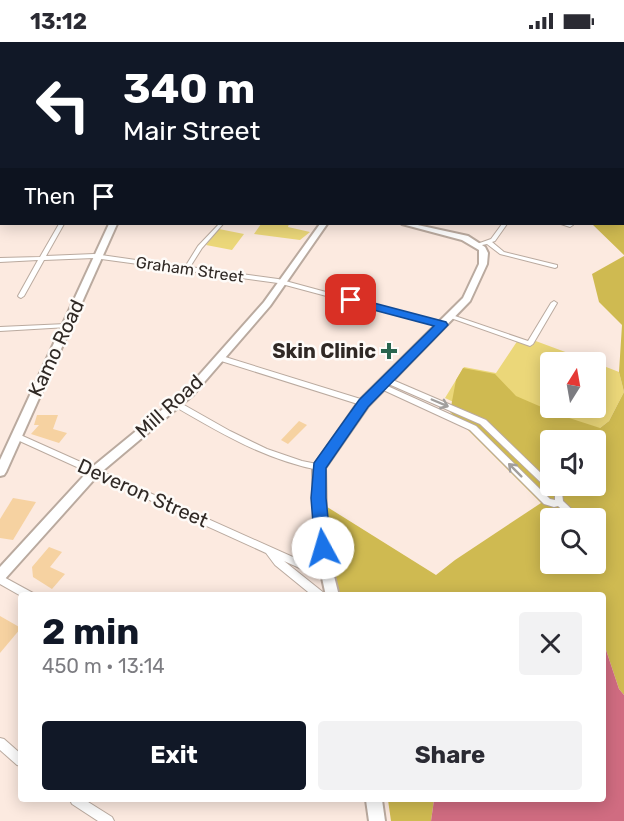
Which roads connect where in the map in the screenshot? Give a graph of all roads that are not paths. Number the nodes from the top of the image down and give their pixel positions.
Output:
1 (60, 225) edge
2 (113, 225) edge
3 (220, 225) edge
4 (322, 225) edge
5 (410, 225) edge
6 (503, 225) edge
7 (489, 243) junction
8 (479, 245) junction
9 (98, 257) junction
10 (42, 258) junction
11 (0, 260) edge
12 (555, 266) dead end
13 (186, 269) junction
14 (283, 282) junction
15 (21, 296) dead end
16 (554, 303) dead end
17 (446, 320) junction
18 (66, 326) junction
19 (0, 329) edge
20 (219, 358) junction
21 (384, 383) junction
22 (364, 404) junction
23 (177, 405) junction
24 (16, 436) junction
25 (319, 467) junction
26 (95, 471) junction
27 (0, 472) edge
28 (559, 502) junction
29 (566, 508) edge
30 (269, 551) junction
31 (325, 564) junction
32 (0, 577) edge
33 (24, 592) edge
34 (316, 592) edge
35 (332, 592) edge
36 (0, 743) edge
37 (18, 758) edge
38 (79, 802) edge
39 (374, 802) edge
40 (108, 821) edge
41 (377, 821) edge

1 - 10 street
2 - 9 main road, Kamo Road
3 - 13 street
4 - 14 main road, Mill Road
5 - 8 main road
6 - 7 street
7 - 8 street
7 - 12 street
8 - 17 main road
9 - 10 street, Graham Street
9 - 13 street, Graham Street
9 - 18 main road, Kamo Road
10 - 11 street, Graham Street
10 - 15 street
13 - 14 street, Graham Street
14 - 17 street, Graham Street
14 - 20 main road, Mill Road
16 - 17 street, Graham Street
17 - 21 main road
18 - 19 street
18 - 24 main road, Kamo Road
20 - 22 street
20 - 23 main road, Mill Road
21 - 22 main road
28 -> 21 street
21 -> 28 street
22 - 25 main road
23 - 25 street
23 - 26 main road, Mill Road
24 - 26 street, Deveron Street
24 - 27 main road, Kamo Road
25 - 31 main road
26 - 30 street, Deveron Street
26 - 32 main road, Mill Road
28 - 29 street
30 - 31 street, Deveron Street
30 - 34 street, Deveron Street
31 - 35 main road
32 - 33 street
36 - 37 street
38 - 40 street
39 - 41 main road

